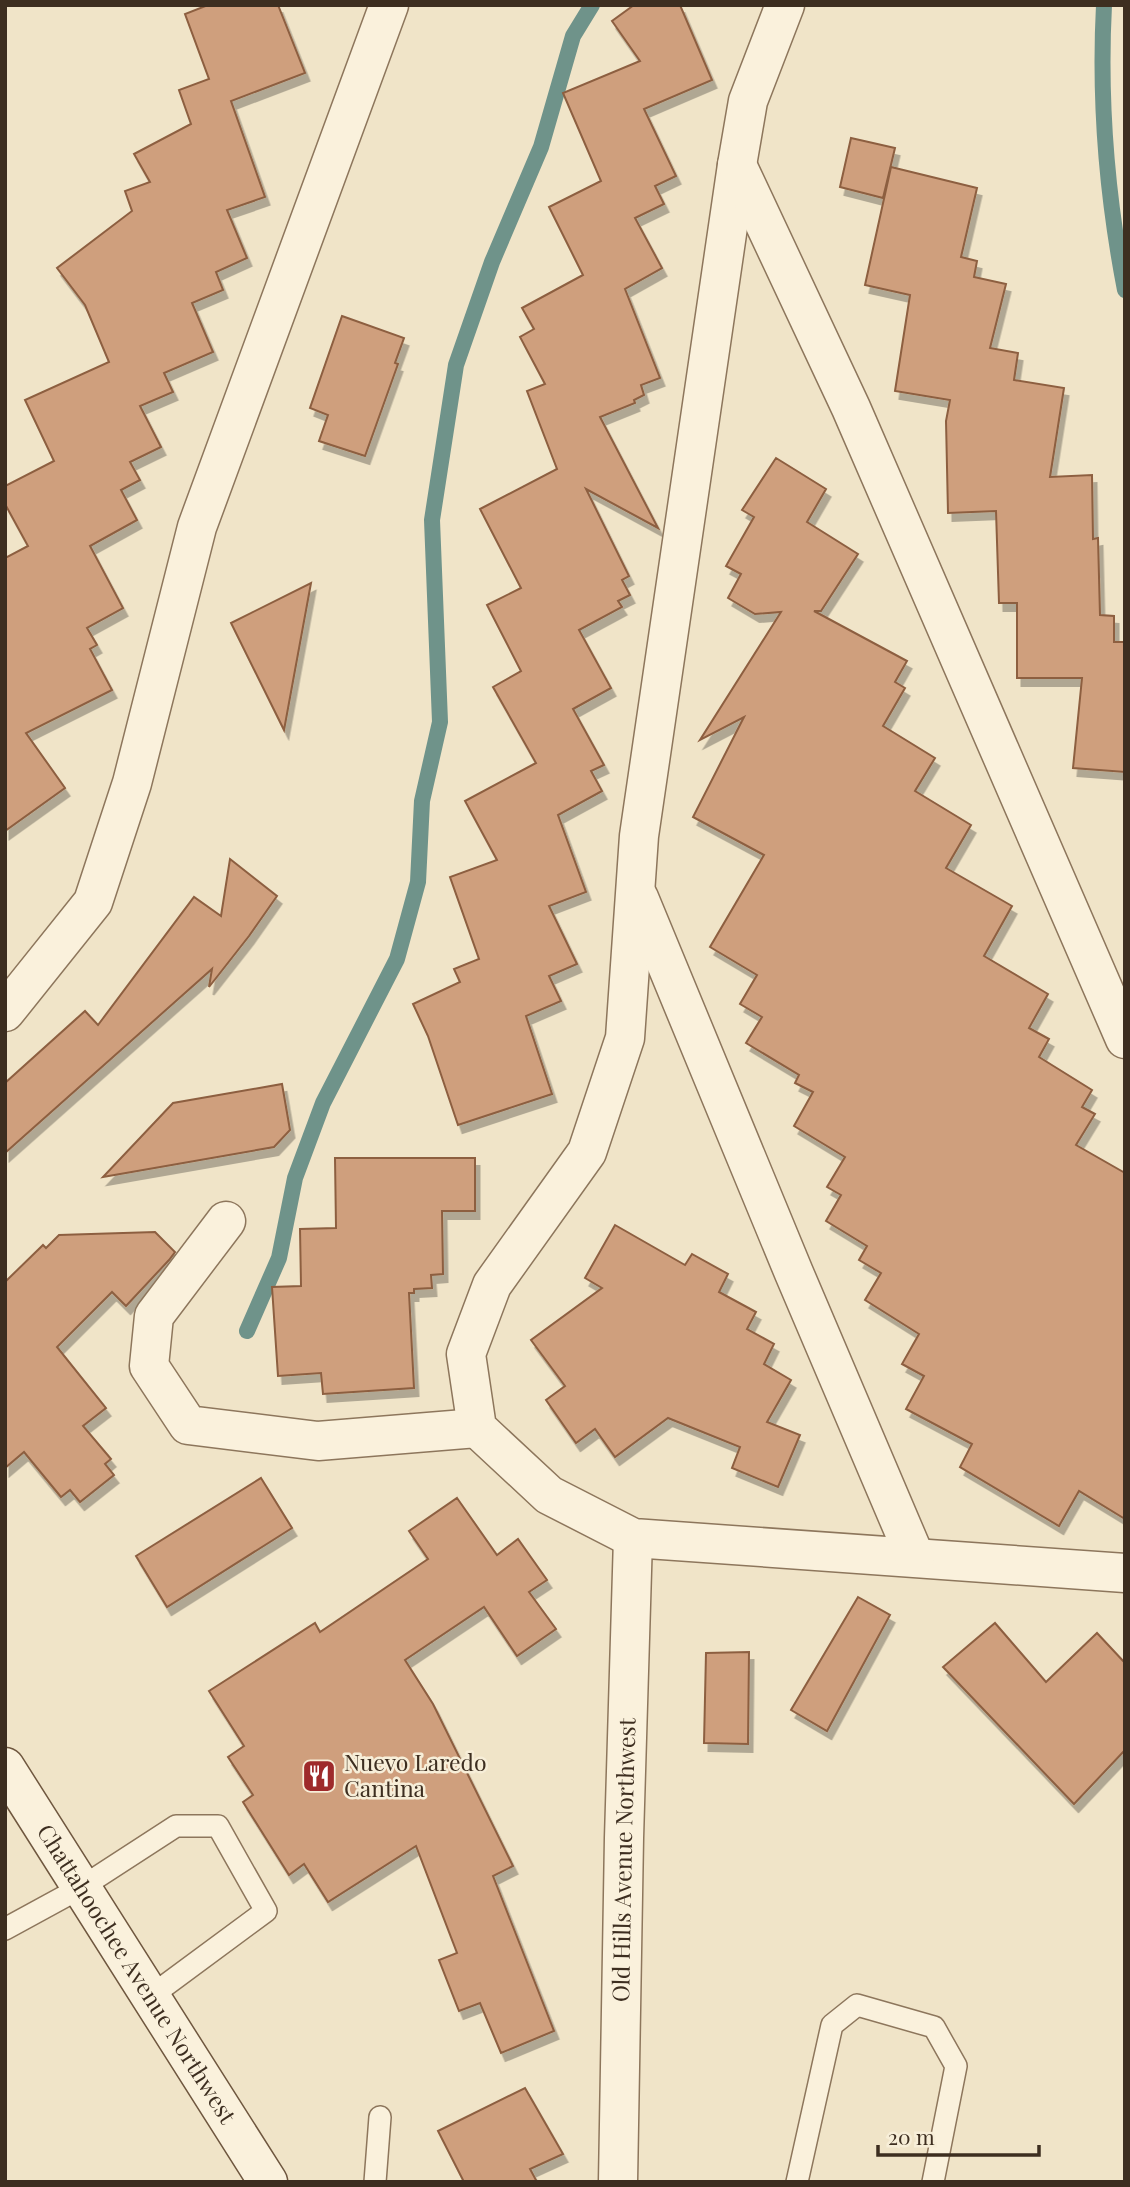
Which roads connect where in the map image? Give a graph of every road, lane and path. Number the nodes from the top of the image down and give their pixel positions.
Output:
1 (389, 5) edge
2 (785, 5) edge
3 (737, 165) junction
4 (635, 890) junction
5 (5, 1012) edge
6 (1125, 1039) edge
7 (226, 1221) dead end
8 (478, 1428) junction
9 (633, 1538) junction
10 (915, 1558) junction
11 (1125, 1573) edge
12 (5, 1766) edge
13 (82, 1887) junction
14 (5, 1929) edge
15 (150, 1996) junction
16 (380, 2117) dead end
17 (268, 2182) edge
18 (375, 2182) edge
19 (618, 2182) edge
20 (797, 2182) edge
21 (933, 2182) edge

1 - 5 street
2 - 3 street
3 - 4 street
3 - 6 street
4 - 8 street
4 - 10 street
7 - 8 street
8 - 9 street
9 - 10 street
9 - 19 street, Old Hills Avenue Northwest
10 - 11 street
12 - 13 street, Chattahoochee Avenue Northwest
13 - 14 lane
13 - 15 street, Chattahoochee Avenue Northwest
13 - 15 lane
15 - 17 street, Chattahoochee Avenue Northwest
16 - 18 lane
20 - 21 lane

